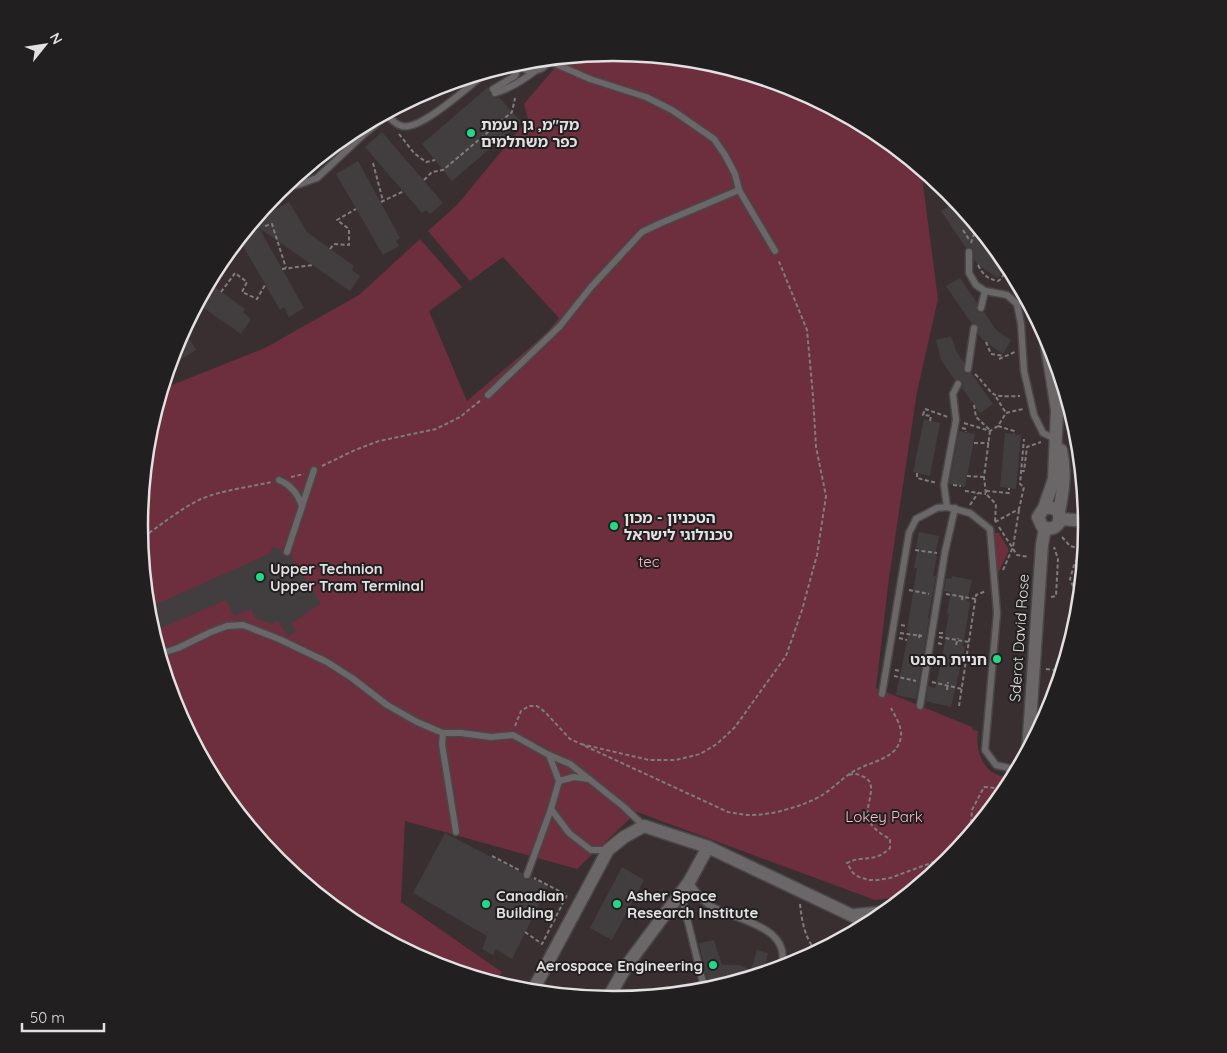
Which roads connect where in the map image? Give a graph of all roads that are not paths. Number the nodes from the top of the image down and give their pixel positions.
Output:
1 (559, 64) edge
2 (544, 66) edge
3 (525, 70) edge
4 (535, 71) junction
5 (516, 72) edge
6 (472, 83) edge
7 (391, 118) edge
8 (360, 137) edge
9 (300, 183) edge
10 (739, 190) junction
11 (774, 252) road end
12 (969, 252) dead end
13 (985, 291) junction
14 (981, 308) dead end
15 (974, 328) dead end
16 (1051, 369) edge
17 (971, 370) road end
18 (958, 384) dead end
19 (488, 395) dead end
20 (1061, 437) junction
21 (314, 470) dead end
22 (279, 480) dead end
23 (302, 506) junction
24 (947, 507) junction
25 (955, 508) junction
26 (1044, 508) junction
27 (1059, 516) junction
28 (1079, 520) edge
29 (1045, 528) junction
30 (287, 552) dead end
31 (166, 652) edge
32 (882, 694) dead end
33 (920, 706) dead end
34 (444, 733) junction
35 (1029, 736) edge
36 (549, 755) junction
37 (1010, 768) edge
38 (590, 779) junction
39 (559, 781) junction
40 (551, 809) junction
41 (644, 826) junction
42 (456, 832) dead end
43 (708, 847) junction
44 (608, 850) junction
45 (527, 875) road end
46 (689, 882) junction
47 (681, 892) junction
48 (871, 913) edge
49 (853, 915) junction
50 (861, 919) edge
51 (784, 959) edge
52 (703, 983) edge
53 (536, 985) edge
54 (612, 992) edge

1 - 10 lane
2 - 4 lane
3 - 4 lane
4 - 5 lane
6 - 7 lane
8 - 9 lane
10 - 11 lane
10 - 19 lane
12 - 13 lane
13 - 14 lane
13 - 20 lane
15 - 17 lane
16 - 20 street
18 - 24 lane
20 - 26 street
20 - 27 street
21 - 23 lane
22 - 23 lane
23 - 30 lane
24 - 25 lane
24 - 32 lane
25 - 33 lane
25 - 37 lane
26 - 27 street
26 - 29 street
27 - 28 street
27 - 29 street
29 - 35 street, Sderot David Rose
31 - 34 lane
34 - 36 lane
34 - 42 lane
36 - 38 lane
36 - 39 lane
38 - 39 lane
38 - 41 lane
39 - 40 lane
40 - 44 lane
40 - 45 lane
41 - 43 street
41 - 44 street
43 - 46 street
43 - 49 street
44 - 53 street
46 - 47 street
46 - 51 lane
47 - 52 lane
47 - 54 street
48 - 49 street
49 - 50 street

